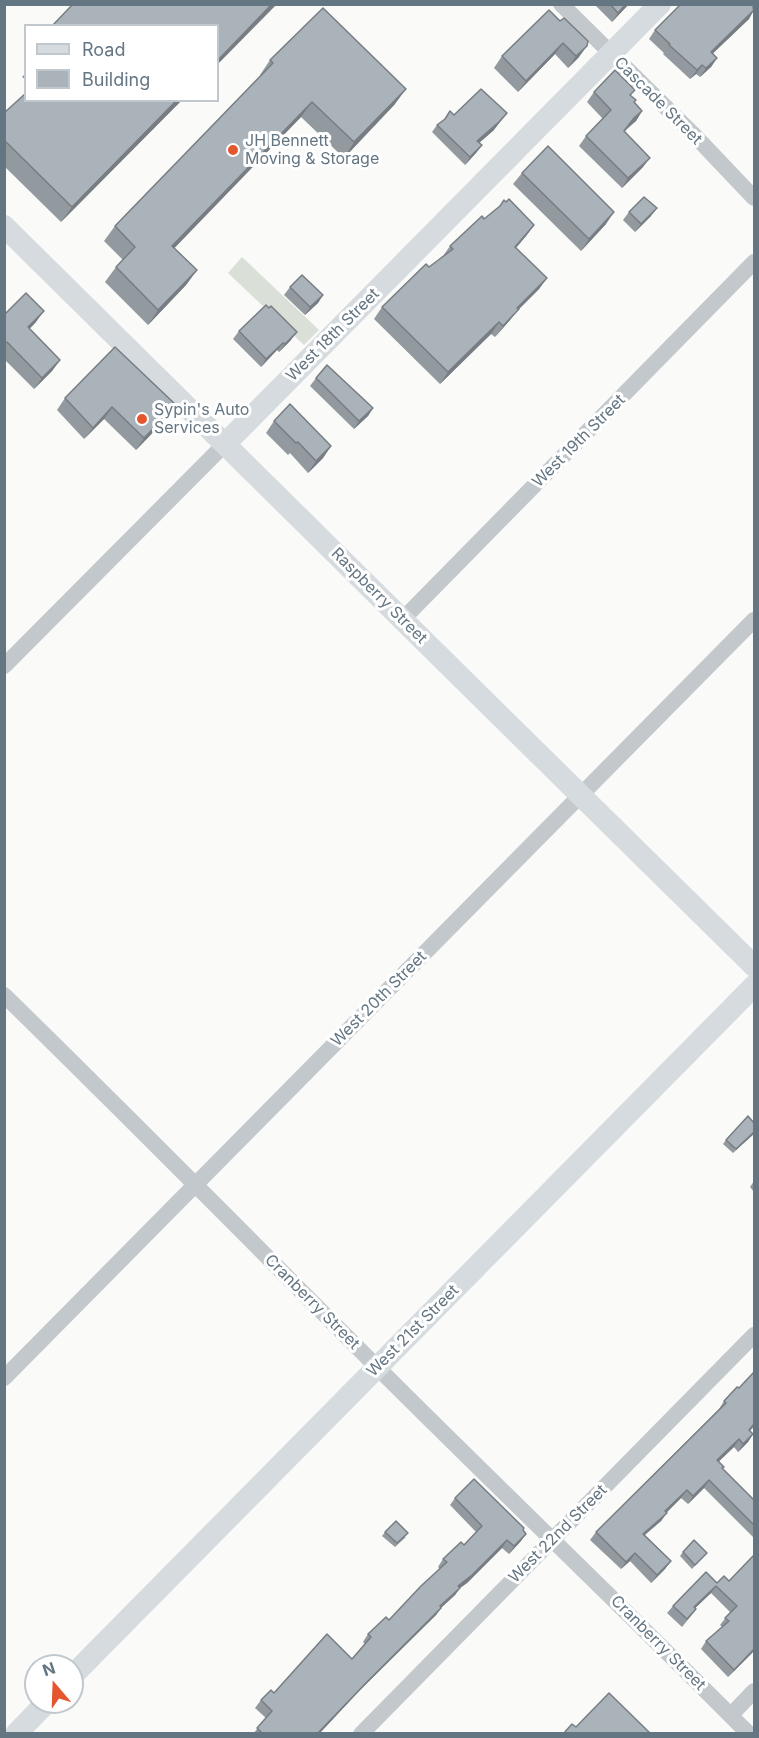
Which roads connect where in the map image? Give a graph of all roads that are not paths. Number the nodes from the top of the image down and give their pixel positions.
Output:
1 (561, 4) edge
2 (660, 4) edge
3 (612, 54) junction
4 (754, 198) edge
5 (4, 226) edge
6 (754, 262) edge
7 (225, 444) junction
8 (403, 619) junction
9 (754, 620) edge
10 (4, 666) edge
11 (582, 796) junction
12 (754, 966) edge
13 (754, 986) edge
14 (4, 995) edge
15 (194, 1185) junction
16 (754, 1335) edge
17 (378, 1368) junction
18 (4, 1378) edge
19 (552, 1540) junction
20 (84, 1664) edge
21 (754, 1691) edge
22 (35, 1714) edge
23 (730, 1715) junction
24 (16, 1734) edge
25 (361, 1734) edge
26 (749, 1734) edge

1 - 3 street, Cascade Street
2 - 3 street, West 18th Street
3 - 4 street, Cascade Street
3 - 7 street, West 18th Street
5 - 7 street, Raspberry Street
6 - 8 street, West 19th Street
7 - 8 street, Raspberry Street
7 - 10 street, West 18th Street
8 - 11 street, Raspberry Street
9 - 11 street, West 20th Street
11 - 12 street, Raspberry Street
11 - 15 street, West 20th Street
13 - 17 street, West 21st Street
14 - 15 street, Cranberry Street
15 - 17 street, Cranberry Street
15 - 18 street, West 20th Street
16 - 19 street, West 22nd Street
17 - 19 street, Cranberry Street
17 - 20 street, West 21st Street
19 - 23 street, Cranberry Street
19 - 25 street, West 22nd Street
21 - 23 street
22 - 24 street
23 - 26 street, Cranberry Street

